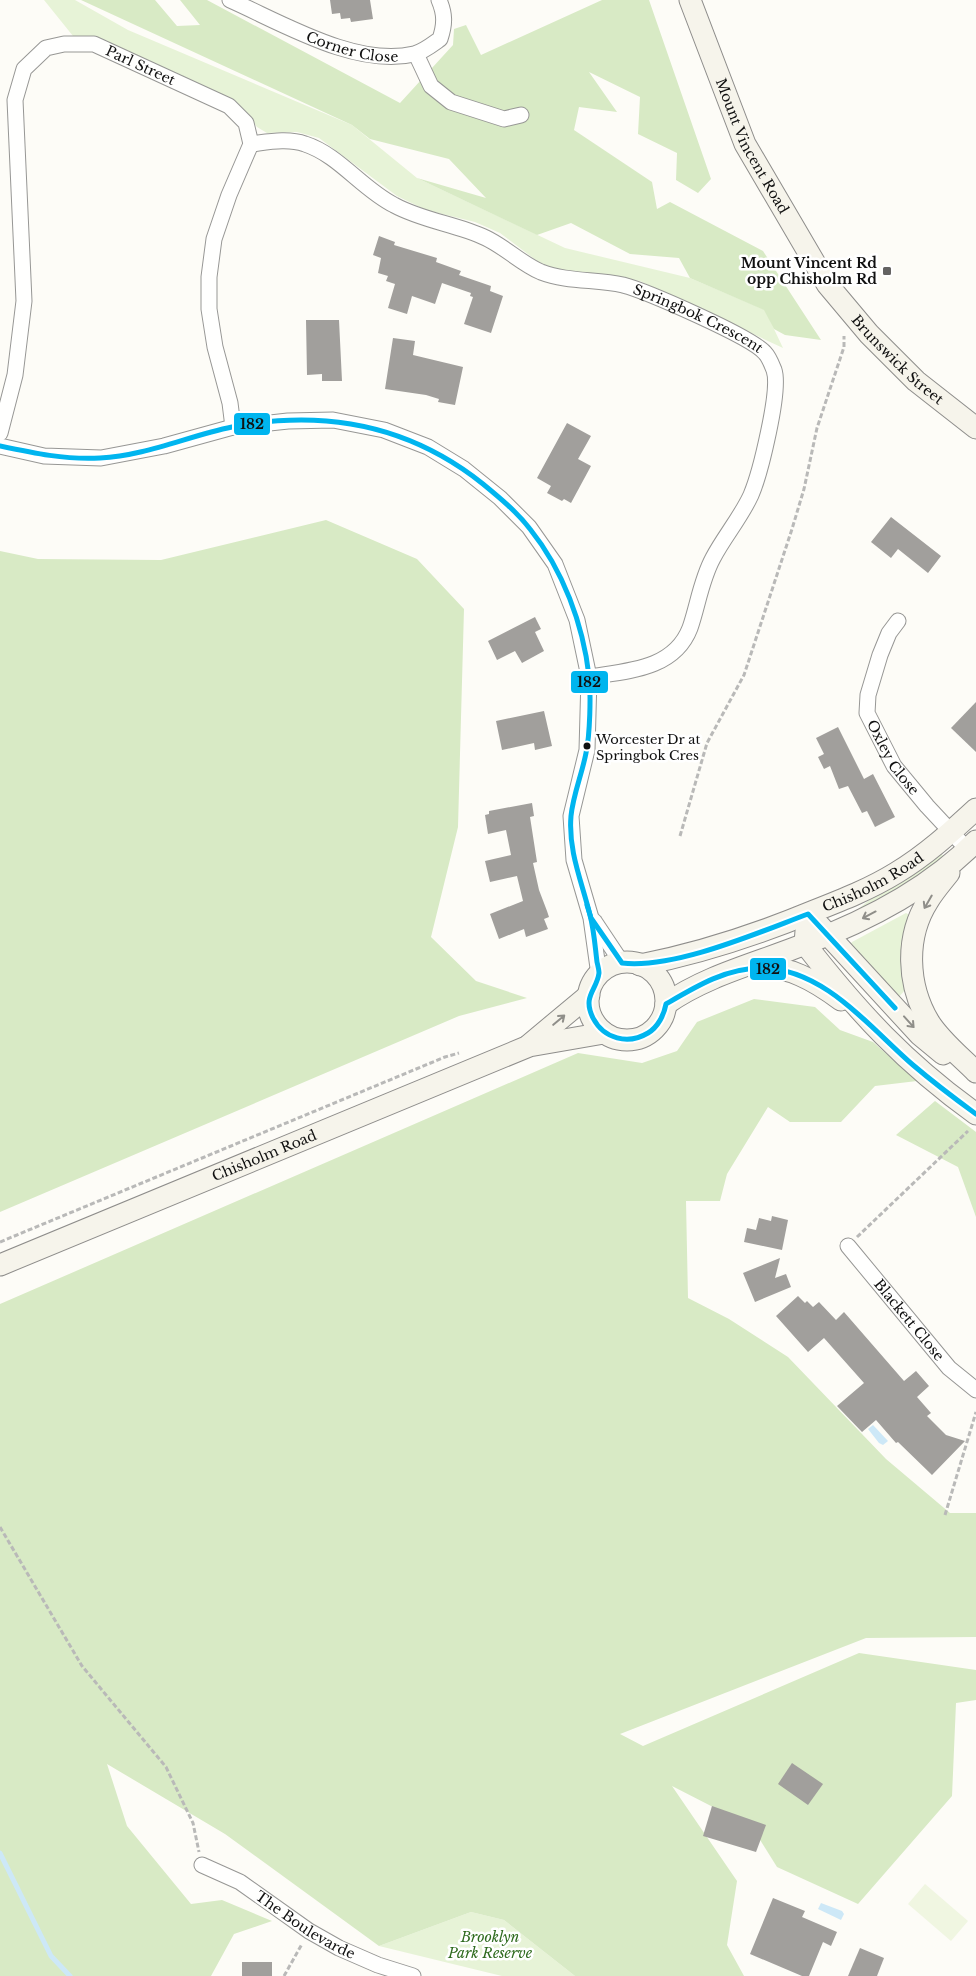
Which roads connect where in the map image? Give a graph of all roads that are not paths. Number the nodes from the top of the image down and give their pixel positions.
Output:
1 (230, 0) edge
2 (439, 0) edge
3 (690, 0) edge
4 (416, 54) junction
5 (521, 115) dead end
6 (251, 144) junction
7 (827, 284) joint
8 (233, 427) junction
9 (976, 428) edge
10 (0, 433) edge
11 (0, 446) edge
12 (898, 621) dead end
13 (589, 676) junction
14 (976, 809) edge
15 (952, 831) junction
16 (972, 846) edge
17 (808, 914) junction
18 (591, 918) junction
19 (829, 935) junction
20 (805, 944) junction
21 (631, 964) junction
22 (742, 968) junction
23 (599, 975) junction
24 (589, 995) junction
25 (666, 1004) junction
26 (866, 1020) junction
27 (604, 1033) junction
28 (529, 1046) junction
29 (976, 1072) edge
30 (976, 1078) edge
31 (972, 1123) edge
32 (848, 1246) road end
33 (0, 1265) edge
34 (976, 1390) edge
35 (202, 1865) road end
36 (413, 1976) edge

1 - 4 street, Corner Close
2 - 4 street, Corner Close
3 - 7 main road, Mount Vincent Road
4 - 5 street
6 - 8 street
6 - 10 street, Parl Street
6 - 13 street, Springbok Crescent
7 - 9 main road, Brunswick Street
8 - 11 street
8 - 13 street
12 - 15 street, Oxley Close
13 - 18 street
14 - 15 main road, Chisholm Road
15 - 16 street, Oxley Close
15 - 17 main road, Chisholm Road
16 -> 19 main road, Chisholm Road
16 -> 29 main road
17 - 19 main road
17 - 20 main road
17 - 21 main road, Chisholm Road
18 - 21 street
18 - 23 street
19 - 20 main road, Chisholm Road
19 -> 30 main road
20 - 22 main road, Chisholm Road
20 - 26 main road
21 - 23 main road
21 - 25 main road
22 - 25 main road, Chisholm Road
22 - 26 main road
23 - 24 main road
24 - 27 main road
28 -> 24 main road, Chisholm Road
25 - 27 main road
26 - 31 main road
27 - 28 main road, Chisholm Road
28 - 33 main road, Chisholm Road
32 - 34 street, Blackett Close
35 - 36 street, The Boulevarde

